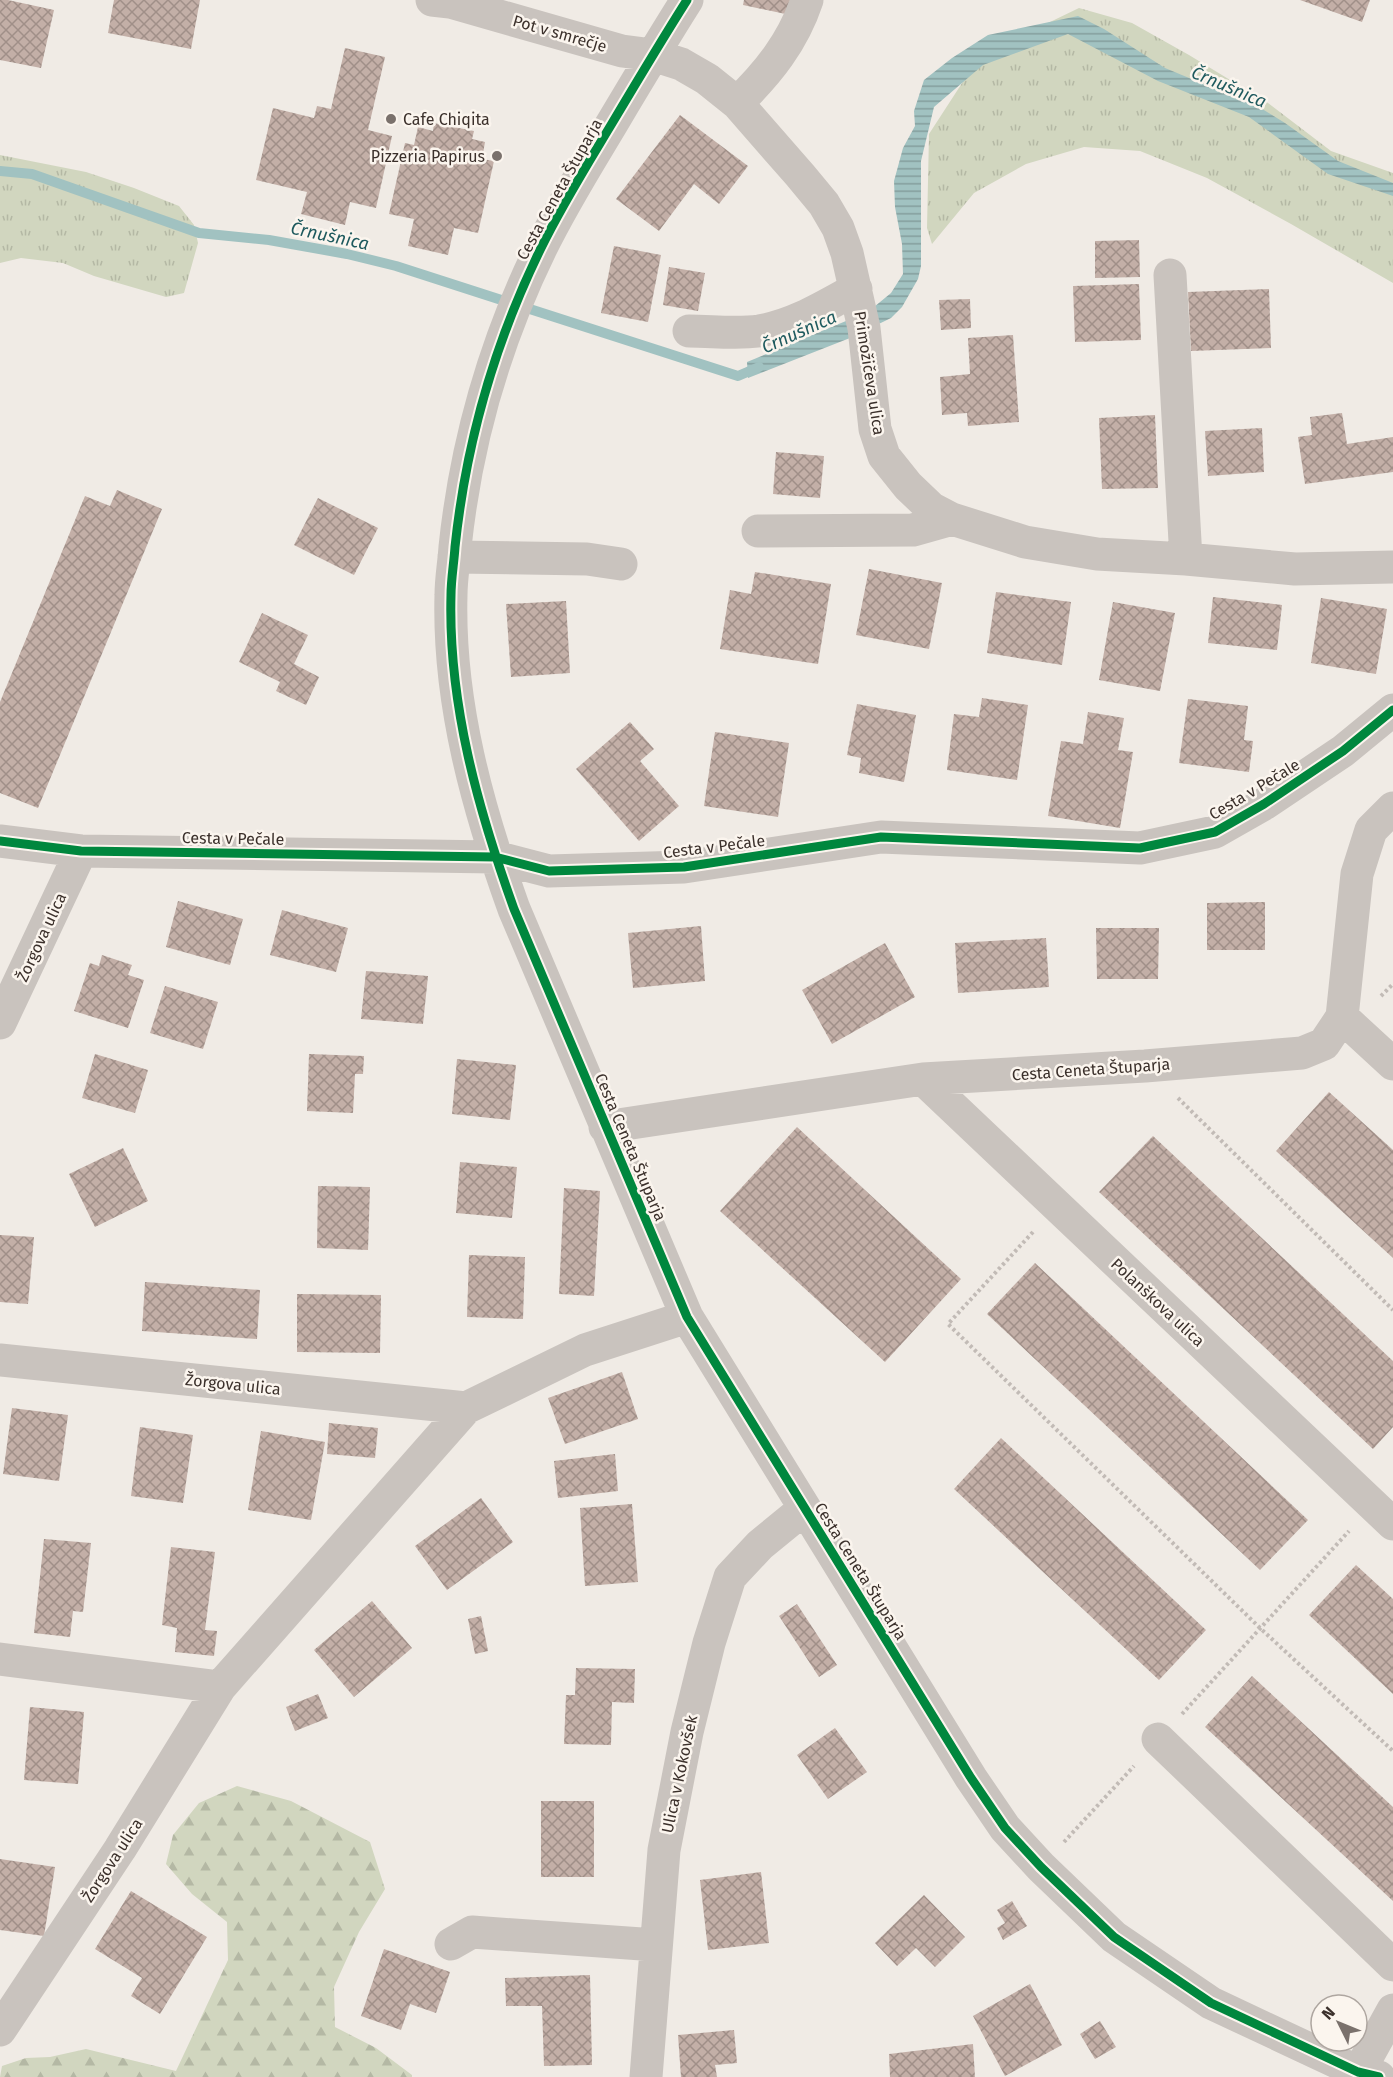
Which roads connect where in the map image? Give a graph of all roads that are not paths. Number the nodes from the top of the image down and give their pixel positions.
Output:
1 (687, 0) edge
2 (807, 0) edge
3 (444, 1) edge
4 (653, 55) junction
5 (736, 103) junction
6 (1170, 275) dead end
7 (860, 309) junction
8 (690, 331) dead end
9 (952, 519) junction
10 (758, 531) dead end
11 (454, 557) junction
12 (1186, 559) junction
13 (621, 564) dead end
14 (1393, 567) edge
15 (1393, 710) edge
16 (1393, 808) edge
17 (0, 841) edge
18 (81, 851) junction
19 (495, 858) junction
20 (1342, 1017) junction
21 (0, 1023) edge
22 (1393, 1064) edge
23 (923, 1079) junction
24 (605, 1127) junction
25 (687, 1317) junction
26 (0, 1360) edge
27 (466, 1408) junction
28 (804, 1509) junction
29 (1383, 1515) edge
30 (0, 1659) edge
31 (220, 1687) junction
32 (1158, 1739) road end
33 (451, 1944) dead end
34 (656, 1945) junction
35 (1393, 1965) edge
36 (1393, 2010) edge
37 (0, 2030) edge
38 (1361, 2076) edge
39 (646, 2077) edge

1 - 4 street, Cesta Ceneta Štuparja
2 - 5 street
3 - 4 street, Pot v smrečje
4 - 5 street, Primožičeva ulica
4 - 11 street, Cesta Ceneta Štuparja
5 - 7 street, Primožičeva ulica
6 - 12 street
7 - 8 street
7 - 9 street, Primožičeva ulica
9 - 10 street
9 - 12 street, Primožičeva ulica
11 - 13 street
11 - 19 street, Cesta Ceneta Štuparja
12 - 14 street, Primožičeva ulica
15 - 19 street, Cesta v Pečale
16 - 20 street, Cesta Ceneta Štuparja
17 - 18 street, Cesta v Pečale
18 - 19 street, Cesta v Pečale
18 - 21 street, Žorgova ulica
19 - 24 street, Cesta Ceneta Štuparja
20 - 22 street
20 - 23 street, Cesta Ceneta Štuparja
23 - 24 street, Cesta Ceneta Štuparja
23 - 29 street, Polanškova ulica
24 - 25 street, Cesta Ceneta Štuparja
25 - 27 street, Žorgova ulica
25 - 28 street, Cesta Ceneta Štuparja
26 - 27 street, Žorgova ulica
27 - 31 street, Žorgova ulica
28 - 34 street, Ulica v Kokovšek
28 - 38 street, Cesta Ceneta Štuparja
30 - 31 street
31 - 37 street, Žorgova ulica
32 - 35 street
33 - 34 street
34 - 39 street, Ulica v Kokovšek
36 - 38 street

